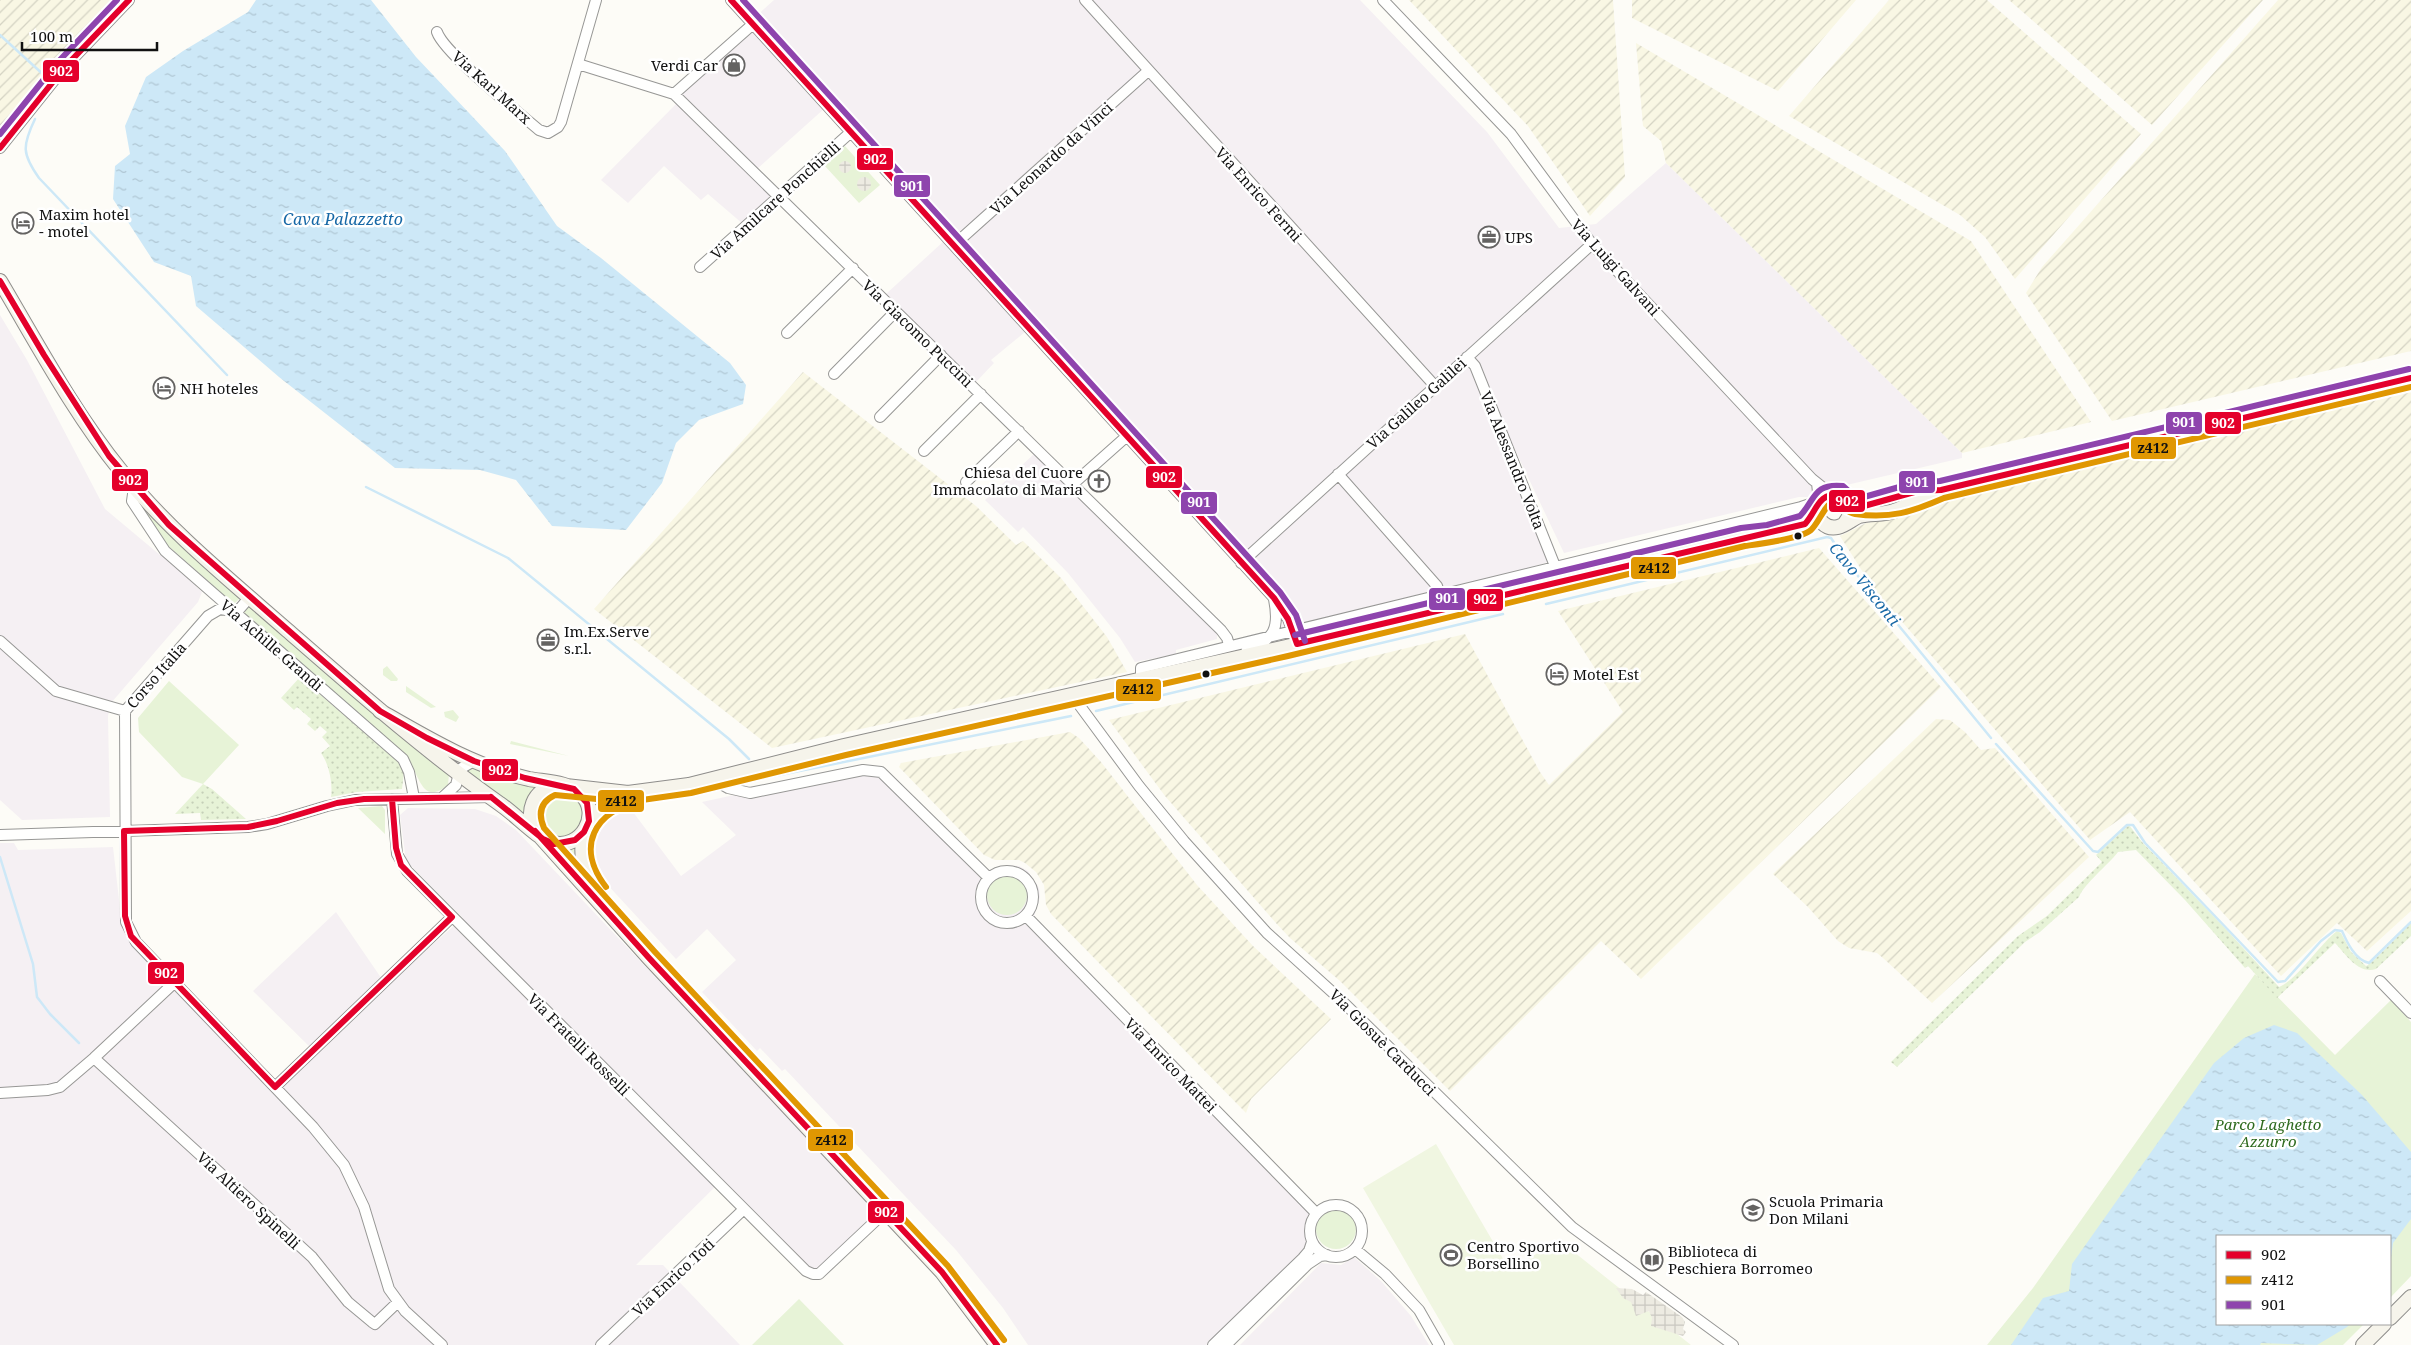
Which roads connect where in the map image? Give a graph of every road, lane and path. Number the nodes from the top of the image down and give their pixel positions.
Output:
1 (129, 0) edge
2 (596, 0) edge
3 (731, 0) edge
4 (1085, 0) edge
5 (1383, 0) edge
6 (753, 24) junction
7 (437, 32) dead end
8 (578, 64) junction
9 (1148, 71) junction
10 (674, 94) junction
11 (851, 132) junction
12 (0, 148) edge
13 (779, 196) junction
14 (1592, 244) junction
15 (954, 245) junction
16 (700, 267) dead end
17 (853, 268) junction
18 (0, 281) edge
19 (896, 310) junction
20 (787, 333) dead end
21 (941, 355) junction
22 (1467, 357) junction
23 (834, 374) dead end
24 (2411, 378) edge
25 (1435, 386) junction
26 (981, 394) junction
27 (880, 417) dead end
28 (1019, 431) junction
29 (1127, 436) junction
30 (924, 451) dead end
31 (1338, 474) junction
32 (966, 482) dead end
33 (1816, 483) junction
34 (1073, 484) junction
35 (137, 490) junction
36 (1832, 493) junction
37 (1849, 503) junction
38 (1818, 504) junction
39 (1907, 504) junction
40 (1845, 523) junction
41 (1828, 527) junction
42 (1769, 534) junction
43 (1241, 563) junction
44 (1555, 566) junction
45 (211, 592) junction
46 (1440, 595) junction
47 (250, 598) junction
48 (1274, 598) junction
49 (235, 612) junction
50 (208, 616) junction
51 (1292, 629) junction
52 (1269, 635) junction
53 (0, 641) edge
54 (1297, 644) junction
55 (1229, 645) junction
56 (1229, 660) junction
57 (1141, 674) junction
58 (1077, 695) junction
59 (380, 710) junction
60 (124, 711) junction
61 (474, 761) junction
62 (458, 774) junction
63 (716, 778) junction
64 (564, 785) junction
65 (628, 794) junction
66 (443, 797) junction
67 (491, 797) junction
68 (414, 798) junction
69 (392, 799) junction
70 (588, 824) junction
71 (124, 831) junction
72 (0, 835) edge
73 (538, 835) junction
74 (989, 878) junction
75 (1026, 916) junction
76 (452, 918) junction
77 (2380, 981) dead end
78 (175, 982) junction
79 (2411, 1013) edge
80 (94, 1058) junction
81 (275, 1087) junction
82 (0, 1093) edge
83 (744, 1209) junction
84 (886, 1211) junction
85 (1316, 1213) junction
86 (1312, 1242) junction
87 (1355, 1249) junction
88 (1327, 1255) junction
89 (2411, 1297) edge
90 (398, 1302) junction
91 (2391, 1317) edge
92 (2383, 1325) edge
93 (442, 1345) edge
94 (601, 1345) edge
95 (997, 1345) edge
96 (1004, 1345) edge
97 (1213, 1345) edge
98 (1226, 1345) edge
99 (1440, 1345) edge
100 (1734, 1345) edge
101 (2363, 1345) edge

1 - 12 street
2 - 8 street
3 - 6 street
4 - 9 street, Via Enrico Fermi
5 - 14 street, Via Luigi Galvani
6 - 10 street
6 - 11 street
7 - 8 street, Via Karl Marx
8 - 10 street, Via Giacomo Puccini
9 - 15 street, Via Leonardo da Vinci
9 - 25 street, Via Enrico Fermi
10 - 13 street, Via Giacomo Puccini
11 - 13 street, Via Amilcare Ponchielli
11 - 15 street
13 - 16 street, Via Amilcare Ponchielli
13 - 17 street, Via Giacomo Puccini
14 - 22 street, Via Galileo Galilei
14 - 33 street, Via Luigi Galvani
15 - 29 street
17 - 19 street, Via Giacomo Puccini
17 - 20 street
18 - 35 main road, Via Achille Grandi
19 - 21 street, Via Giacomo Puccini
19 - 23 street
21 - 26 street, Via Giacomo Puccini
21 - 27 street
22 - 25 street, Via Galileo Galilei
22 - 44 street, Via Alessandro Volta
24 - 39 main road
25 - 31 street, Via Galileo Galilei
26 - 28 street, Via Giacomo Puccini
26 - 30 street
28 - 32 street
28 - 34 street, Via Giacomo Puccini
29 - 34 street
29 - 43 street
31 - 43 street, Via Galileo Galilei
31 - 46 street
33 - 36 street, Via Luigi Galvani
33 - 38 street
34 - 55 street, Via Giacomo Puccini
35 - 45 street, Via Achille Grandi
35 - 47 main road, Via Achille Grandi
36 - 37 main road
36 - 38 main road
37 - 39 main road
37 - 40 main road
38 - 41 main road
38 - 42 main road
38 - 44 street
39 - 40 main road
40 - 41 main road
41 - 42 main road
42 - 54 main road
43 - 48 street
44 - 46 street
45 - 49 street, Via Achille Grandi
45 - 50 street
46 - 51 street
47 - 49 street
47 - 59 main road, Via Achille Grandi
48 - 51 street
48 - 52 street
49 - 50 street
49 - 68 street, Via Achille Grandi
50 - 60 street, Corso Italia
51 - 52 street
51 - 54 street
52 - 55 street
52 - 56 street
53 - 60 street
54 - 56 main road
55 - 57 street
56 - 57 main road
57 - 58 main road
58 - 63 main road
58 - 100 street, Via Giosuè Carducci
59 - 61 main road, Via Achille Grandi
59 - 62 main road, Via Achille Grandi
60 - 71 street, Corso Italia
61 - 62 street
61 - 64 main road, Via Achille Grandi
62 - 66 street
62 - 67 main road, Via Achille Grandi
63 - 65 main road
63 - 74 street
64 - 65 main road
64 - 70 main road, Via Achille Grandi
64 - 73 main road
65 - 70 main road
66 - 67 street
66 - 68 street
67 - 73 main road, Via Achille Grandi
68 - 69 street
69 - 71 street
69 - 76 street, Via Fratelli Rosselli
70 - 73 main road, Via Achille Grandi
70 - 96 main road
71 - 72 street
71 - 78 street, Corso Italia
73 - 84 main road
74 - 75 street
74 - 75 street
75 - 85 street, Via Enrico Mattei
76 - 81 street
76 - 83 street, Via Fratelli Rosselli
77 - 79 street
78 - 80 street
78 - 81 street, Corso Italia
80 - 82 street
80 - 90 street, Via Altiero Spinelli
81 - 90 street, Corso Italia
83 - 84 street, Via Fratelli Rosselli
83 - 94 street, Via Enrico Toti
84 - 95 main road
85 - 86 street
85 - 87 street
86 - 88 street
86 - 97 street
87 - 88 street
87 - 99 street
88 - 98 street
89 - 91 main road
90 - 93 street, Corso Italia
92 - 101 main road

